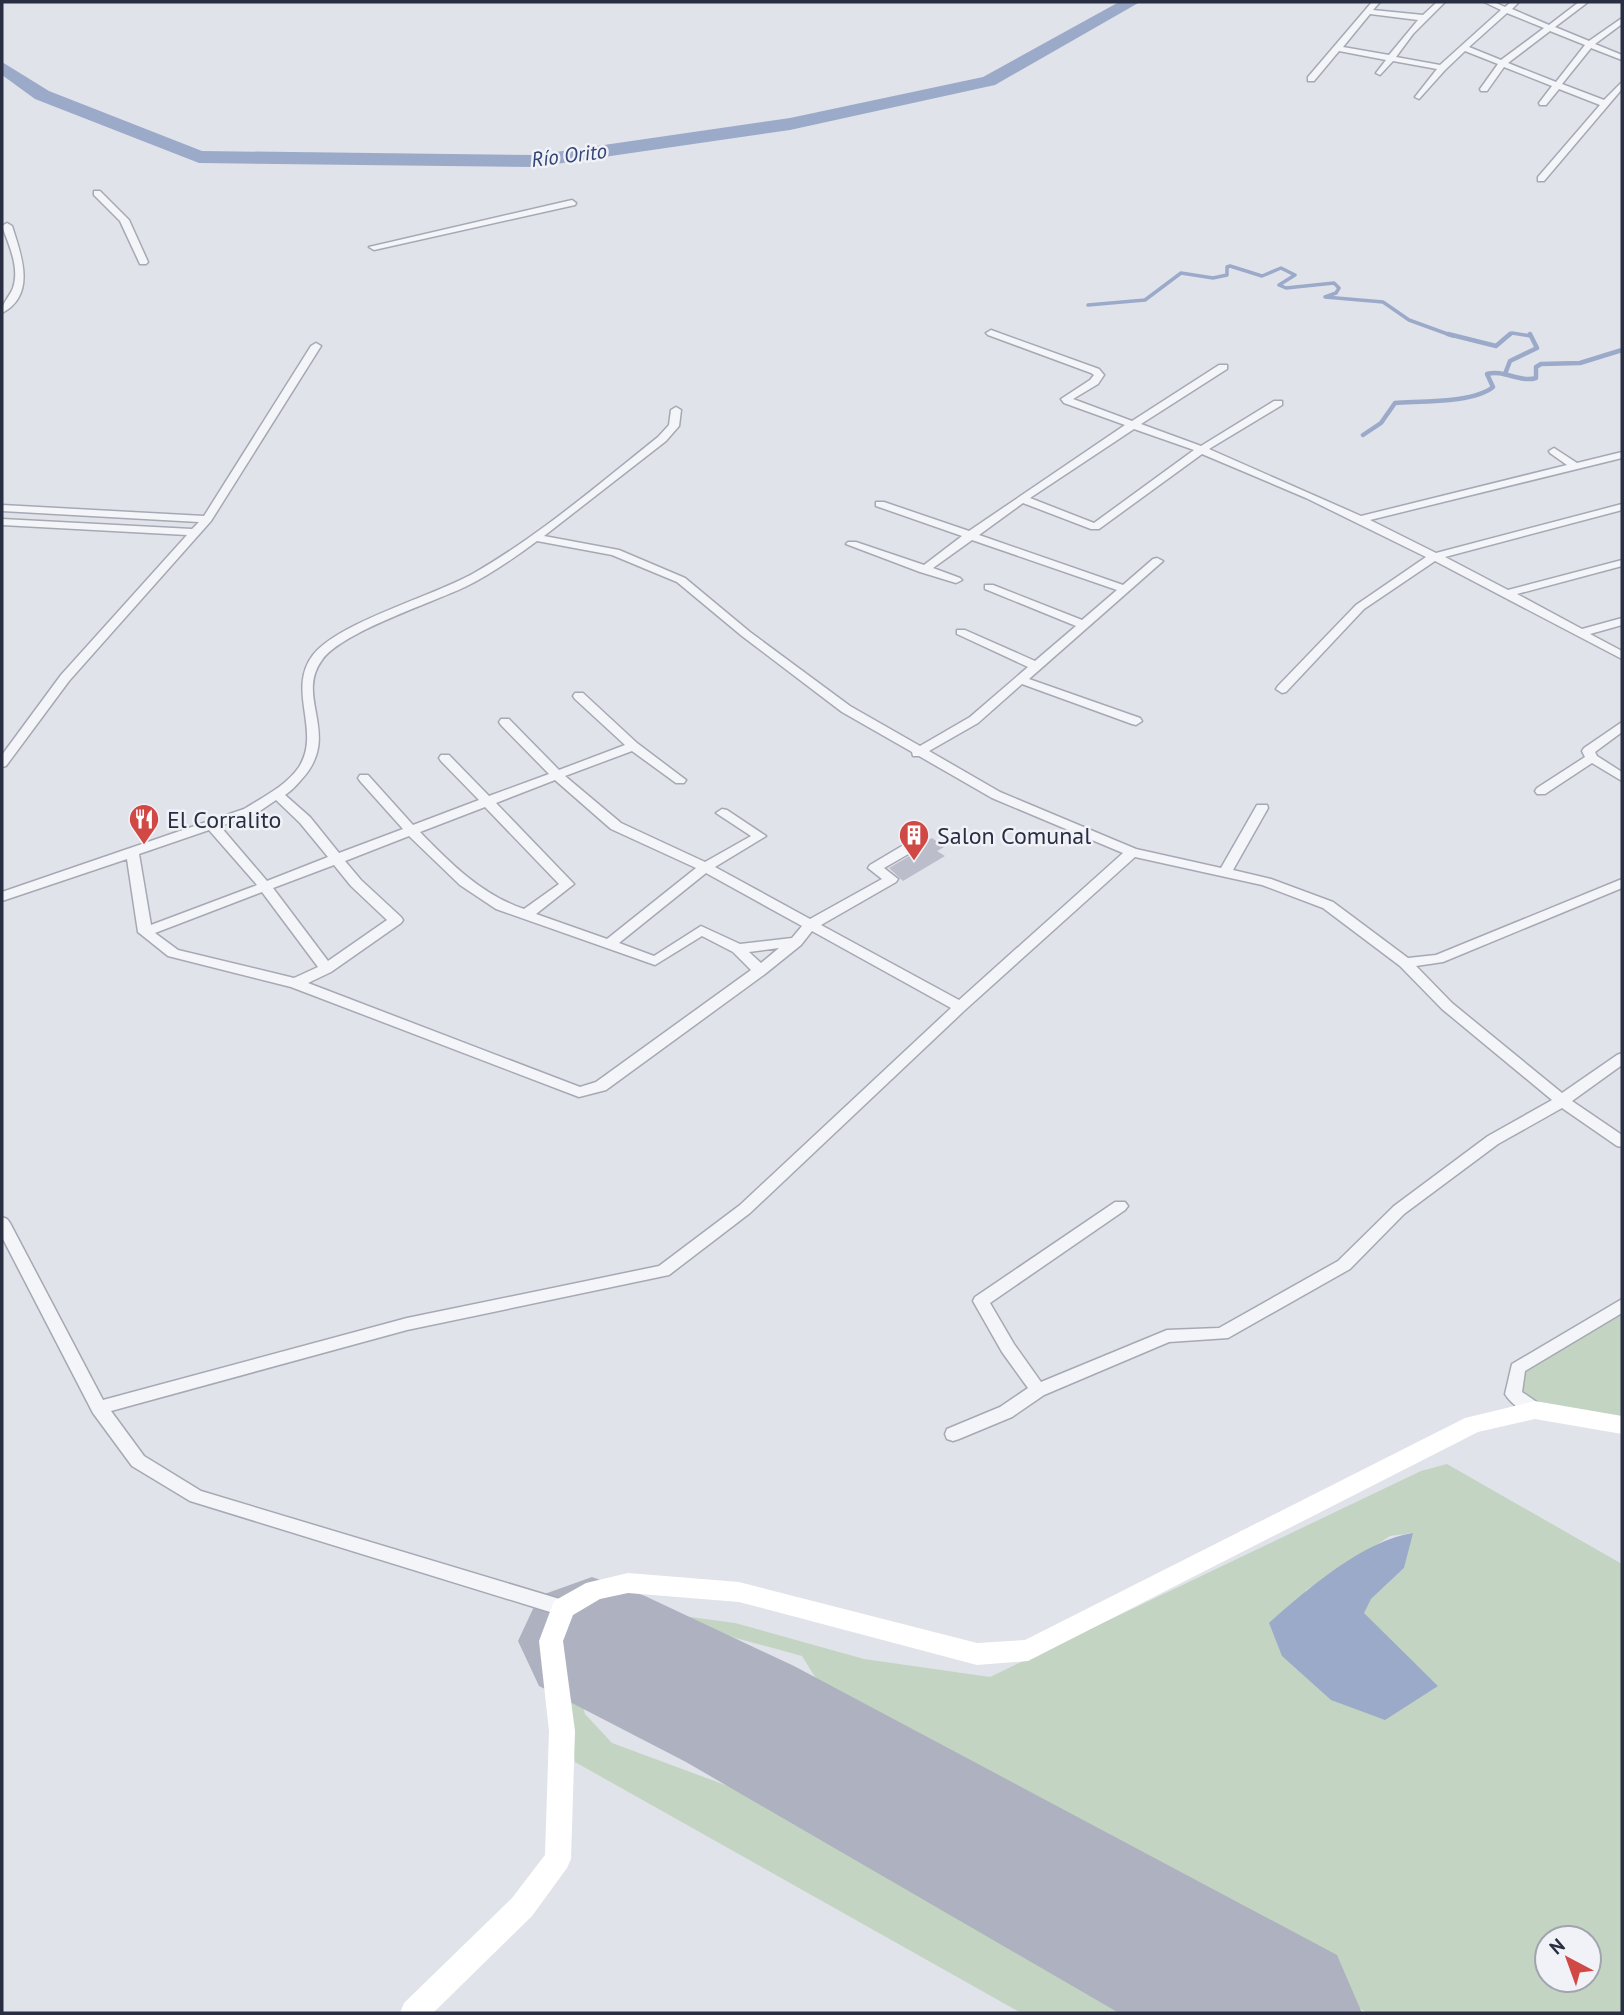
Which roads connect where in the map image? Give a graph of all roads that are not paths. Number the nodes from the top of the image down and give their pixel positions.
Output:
1 (1376, 2) edge
2 (1441, 2) edge
3 (1488, 2) edge
4 (1515, 2) edge
5 (1584, 2) edge
6 (1507, 10) junction
7 (1368, 12) junction
8 (1424, 18) junction
9 (1622, 20) edge
10 (1549, 27) junction
11 (1589, 45) junction
12 (1338, 48) junction
13 (1465, 48) junction
14 (1390, 58) junction
15 (1622, 58) edge
16 (1504, 62) junction
17 (1442, 68) junction
18 (1380, 73) dead end
19 (1311, 79) dead end
20 (1556, 84) junction
21 (1622, 84) edge
22 (1484, 89) dead end
23 (1419, 97) dead end
24 (1543, 103) dead end
25 (1605, 104) junction
26 (1541, 179) dead end
27 (97, 193) dead end
28 (572, 203) dead end
29 (7, 226) dead end
30 (374, 247) dead end
31 (143, 262) dead end
32 (2, 310) edge
33 (991, 334) dead end
34 (316, 346) dead end
35 (1223, 367) dead end
36 (1278, 402) dead end
37 (676, 410) dead end
38 (1131, 425) junction
39 (1201, 450) junction
40 (1554, 450) dead end
41 (1622, 455) edge
42 (1576, 467) junction
43 (1023, 499) junction
44 (880, 504) dead end
45 (1622, 507) edge
46 (2, 509) edge
47 (206, 519) junction
48 (1358, 520) junction
49 (2, 522) edge
50 (195, 532) junction
51 (969, 536) junction
52 (534, 537) junction
53 (852, 544) dead end
54 (1433, 557) junction
55 (1157, 561) dead end
56 (1622, 563) edge
57 (924, 570) junction
58 (956, 580) dead end
59 (989, 587) dead end
60 (1125, 589) junction
61 (1505, 594) junction
62 (1622, 621) edge
63 (1084, 625) junction
64 (961, 632) dead end
65 (1581, 632) junction
66 (1622, 656) edge
67 (1037, 666) junction
68 (1021, 680) junction
69 (1282, 689) dead end
70 (579, 696) dead end
71 (1136, 720) dead end
72 (505, 722) dead end
73 (1622, 726) edge
74 (634, 746) junction
75 (917, 753) junction
76 (445, 758) dead end
77 (1592, 758) junction
78 (2, 763) edge
79 (559, 777) junction
80 (1622, 777) edge
81 (364, 778) dead end
82 (680, 780) dead end
83 (1541, 791) dead end
84 (280, 797) junction
85 (486, 803) junction
86 (1262, 808) dead end
87 (722, 813) dead end
88 (212, 825) junction
89 (410, 830) junction
90 (912, 846) dead end
91 (132, 851) junction
92 (1132, 852) junction
93 (338, 860) junction
94 (705, 867) junction
95 (1225, 872) junction
96 (1622, 883) edge
97 (264, 886) junction
98 (2, 897) edge
99 (524, 915) junction
100 (810, 925) junction
101 (145, 932) junction
102 (796, 942) junction
103 (609, 944) junction
104 (738, 949) junction
105 (1405, 963) junction
106 (326, 969) junction
107 (760, 971) junction
108 (295, 983) junction
109 (960, 1007) junction
110 (1622, 1058) edge
111 (1562, 1101) junction
112 (1622, 1142) edge
113 (1121, 1206) dead end
114 (2, 1223) edge
115 (1622, 1305) edge
116 (1038, 1390) junction
117 (100, 1408) junction
118 (1535, 1410) junction
119 (1622, 1425) edge
120 (953, 1434) dead end
121 (563, 1608) junction
122 (414, 2013) edge

1 - 7 street
2 - 8 street
3 - 6 street
4 - 6 street
5 - 10 street
6 - 10 street
6 - 13 street
7 - 8 street
7 - 12 street
8 - 14 street
9 - 11 street
10 - 11 street
10 - 16 street
11 - 15 street
11 - 20 street
12 - 14 street
12 - 19 street
13 - 16 street
13 - 17 street
14 - 17 street
14 - 18 street
16 - 20 street
16 - 22 street
17 - 23 street
20 - 24 street
20 - 25 street
21 - 25 street
25 - 26 street
27 - 31 street
28 - 30 street
29 - 32 street
33 - 38 street
34 - 47 street
35 - 38 street
36 - 39 street
37 - 52 street
38 - 39 street
38 - 43 street
39 - 43 street
39 - 48 street
40 - 42 street
41 - 42 street
42 - 48 street
43 - 51 street
44 - 51 street
45 - 54 street
46 - 47 street
47 - 50 street
48 - 54 street
49 - 50 street
50 - 78 street
51 - 57 street
51 - 60 street
52 - 75 street
52 - 84 street
53 - 57 street
54 - 61 street
54 - 69 street
55 - 60 street
56 - 61 street
57 - 58 street
59 - 63 street
60 - 63 street
61 - 65 street
62 - 65 street
63 - 67 street
64 - 67 street
65 - 66 street
67 - 68 street
68 - 71 street
68 - 75 street
70 - 74 street
72 - 79 street
73 - 77 street
74 - 79 street
74 - 82 street
75 - 92 street
76 - 85 street
77 - 80 street
77 - 83 street
79 - 85 street
79 - 94 street
81 - 89 street
84 - 88 street
84 - 93 street
85 - 89 street
85 - 99 street
86 - 95 street
87 - 94 street
88 - 91 street
88 - 97 street
89 - 93 street
89 - 99 street
90 - 100 street
91 - 98 street
91 - 101 street
92 - 95 street
92 - 109 street
93 - 97 street
93 - 106 street
94 - 100 street
94 - 103 street
95 - 105 street
96 - 105 street
97 - 101 street
97 - 106 street
99 - 103 street
100 - 102 street
100 - 109 street
101 - 108 street
102 - 104 street
102 - 107 street
103 - 104 street
104 - 107 street
105 - 111 street
106 - 108 street
107 - 108 street
109 - 117 street
110 - 111 street
111 - 112 street
111 - 116 street
113 - 116 street
114 - 117 street
115 - 118 street
116 - 120 street
117 - 121 street
118 - 119 main road
118 - 121 main road
121 - 122 main road

